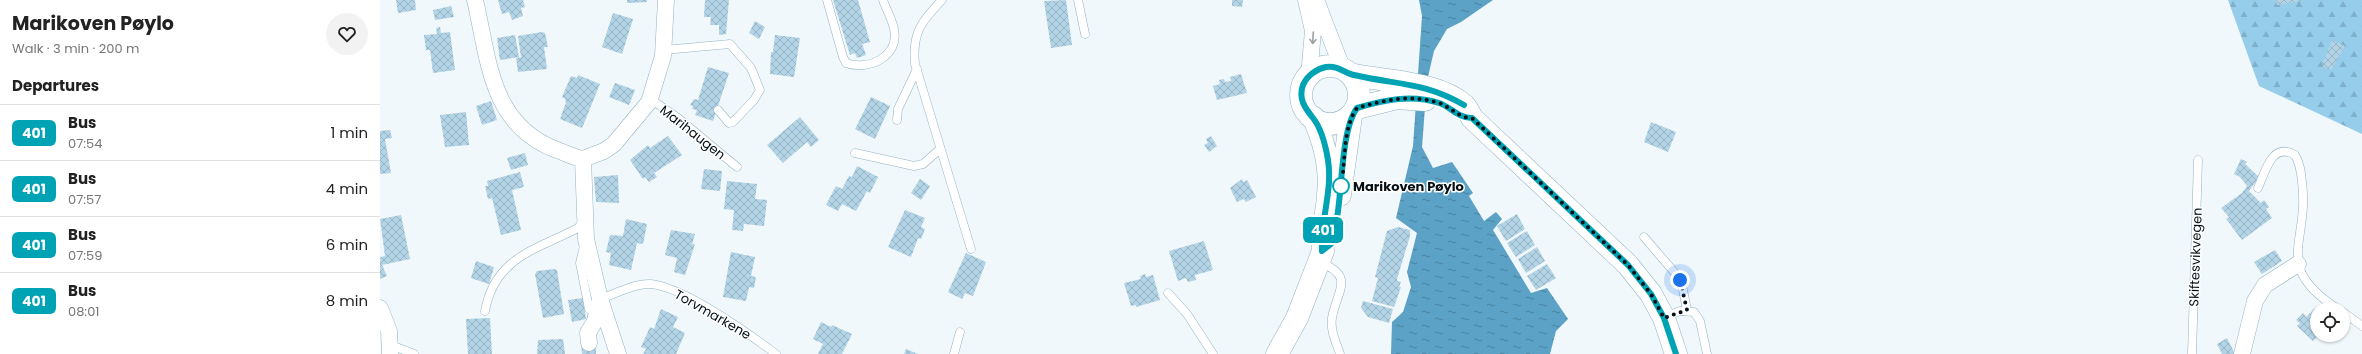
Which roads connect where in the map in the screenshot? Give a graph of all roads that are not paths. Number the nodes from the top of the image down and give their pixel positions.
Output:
1 (475, 0) edge
2 (666, 0) edge
3 (827, 0) edge
4 (883, 0) edge
5 (942, 0) edge
6 (1078, 0) edge
7 (1306, 0) edge
8 (1316, 0) edge
9 (1085, 34) dead end
10 (664, 50) junction
11 (917, 69) junction
12 (1354, 74) junction
13 (1309, 76) junction
14 (649, 98) junction
15 (1453, 99) junction
16 (1360, 109) junction
17 (718, 110) dead end
18 (1313, 117) junction
19 (897, 120) dead end
20 (939, 150) junction
21 (855, 153) dead end
22 (583, 159) junction
23 (2198, 160) dead end
24 (737, 167) dead end
25 (2258, 188) dead end
26 (584, 219) junction
27 (1644, 237) dead end
28 (971, 250) dead end
29 (1320, 256) junction
30 (2298, 264) junction
31 (1168, 293) dead end
32 (2327, 302) edge
33 (594, 304) junction
34 (380, 308) edge
35 (1687, 310) junction
36 (485, 311) dead end
37 (2350, 317) edge
38 (1664, 318) junction
39 (2362, 326) edge
40 (960, 332) dead end
41 (589, 343) dead end
42 (391, 350) edge
43 (414, 354) edge
44 (618, 354) edge
45 (776, 354) edge
46 (954, 354) edge
47 (1213, 354) edge
48 (1278, 354) edge
49 (1340, 354) edge
50 (1676, 354) edge
51 (1707, 354) edge
52 (2192, 354) edge
53 (2242, 354) edge

1 - 22 street
2 - 10 street, Marihaugen
3 - 4 lane
5 - 11 lane
6 - 9 lane
7 -> 13 street
8 - 12 street
10 - 14 street, Marihaugen
10 - 17 lane
11 - 19 lane
11 - 20 lane
12 - 13 main road
12 - 15 main road
12 - 16 main road
13 - 18 main road
14 - 22 street, Marihaugen
14 - 24 lane, Marihaugen
15 - 16 main road
15 - 38 main road
16 - 18 main road
16 - 29 main road
18 - 29 main road
20 - 21 lane
20 - 28 lane
22 - 26 street
23 - 52 lane, Skiftesvikvegen
25 - 30 lane
26 - 33 street
26 - 36 lane
27 - 35 lane
29 - 48 main road
29 - 49 lane
30 - 32 lane
30 - 53 street
31 - 47 lane
33 - 41 street
33 - 44 street
33 - 45 lane, Torvmarkene
34 - 42 street
35 - 38 lane
35 - 51 lane
37 - 39 lane
38 - 50 main road
40 - 46 lane
42 - 43 lane

